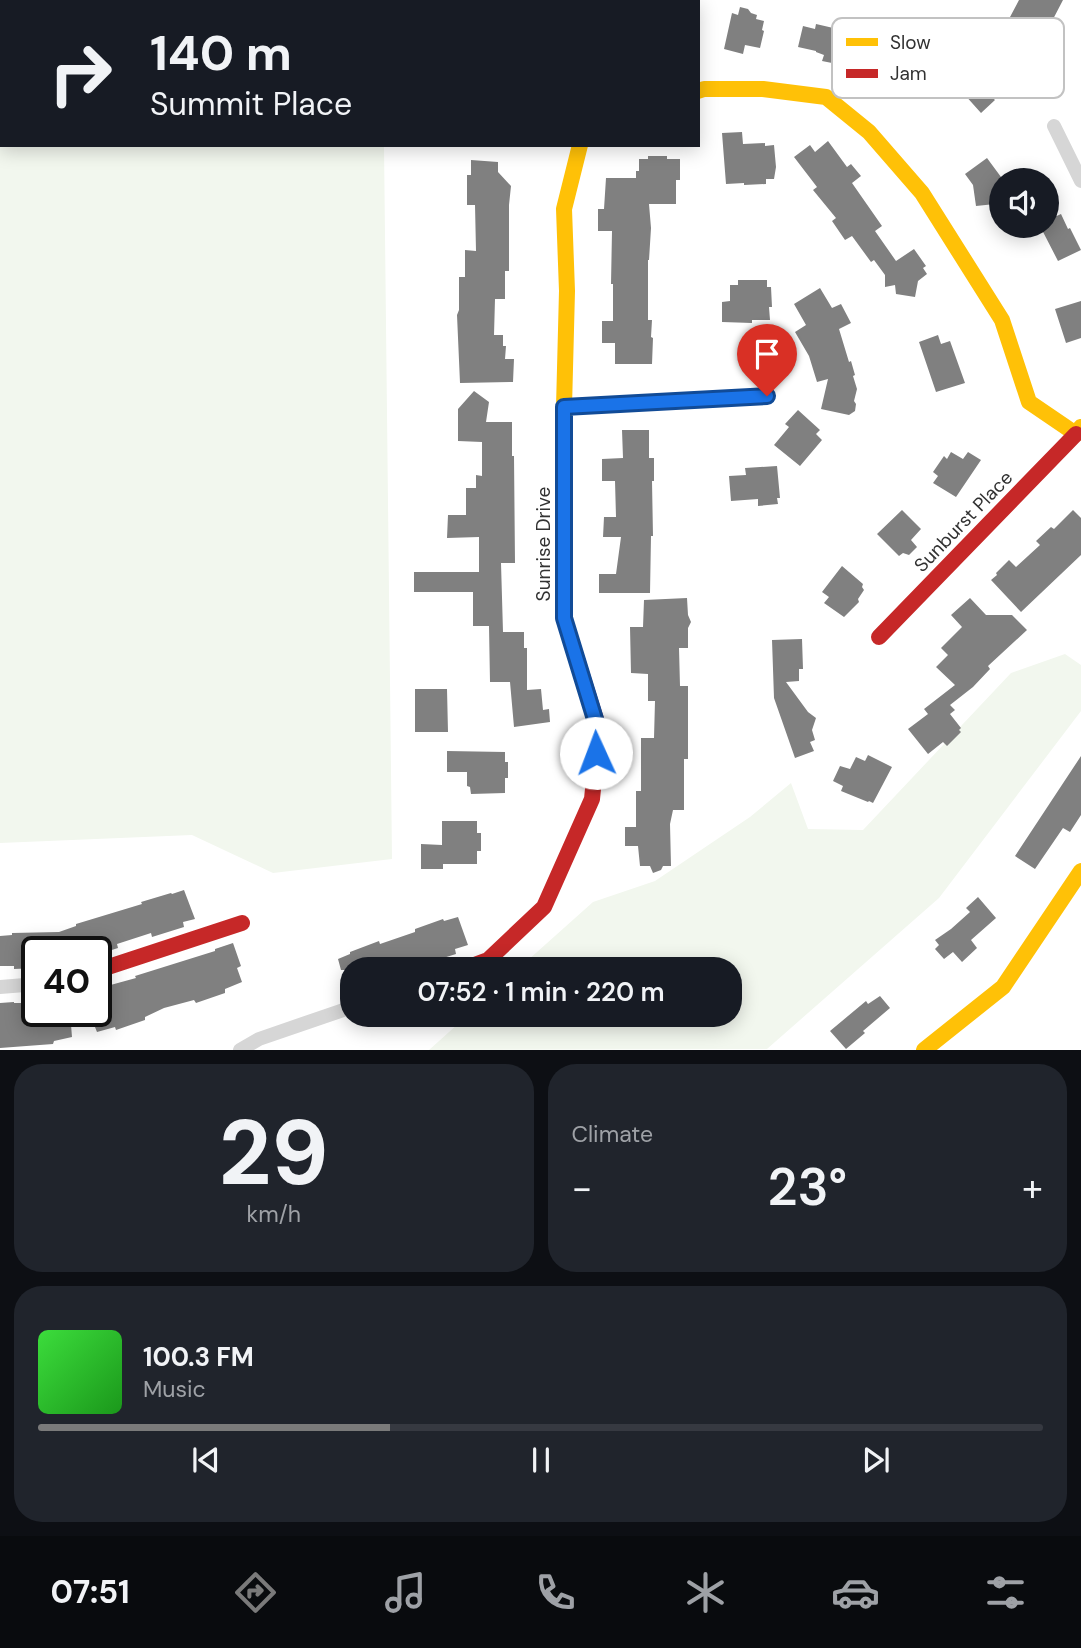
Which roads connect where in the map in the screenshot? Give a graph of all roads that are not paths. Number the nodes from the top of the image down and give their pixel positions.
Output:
1 (700, 90) edge
2 (1054, 126) dead end
3 (580, 147) edge
4 (1081, 181) edge
5 (767, 396) dead end
6 (564, 407) junction
7 (1079, 431) edge
8 (879, 637) dead end
9 (1081, 871) edge
10 (242, 923) dead end
11 (491, 957) edge
12 (112, 966) edge
13 (21, 985) edge
14 (0, 987) edge
15 (340, 1011) edge
16 (240, 1049) edge
17 (924, 1049) edge

1 - 7 street
2 - 4 street
3 - 6 street, Sunrise Drive
5 - 6 street
6 - 11 street, Sunrise Drive
7 - 8 street, Sunburst Place
9 - 17 street
10 - 12 street
13 - 14 street
15 - 16 street

